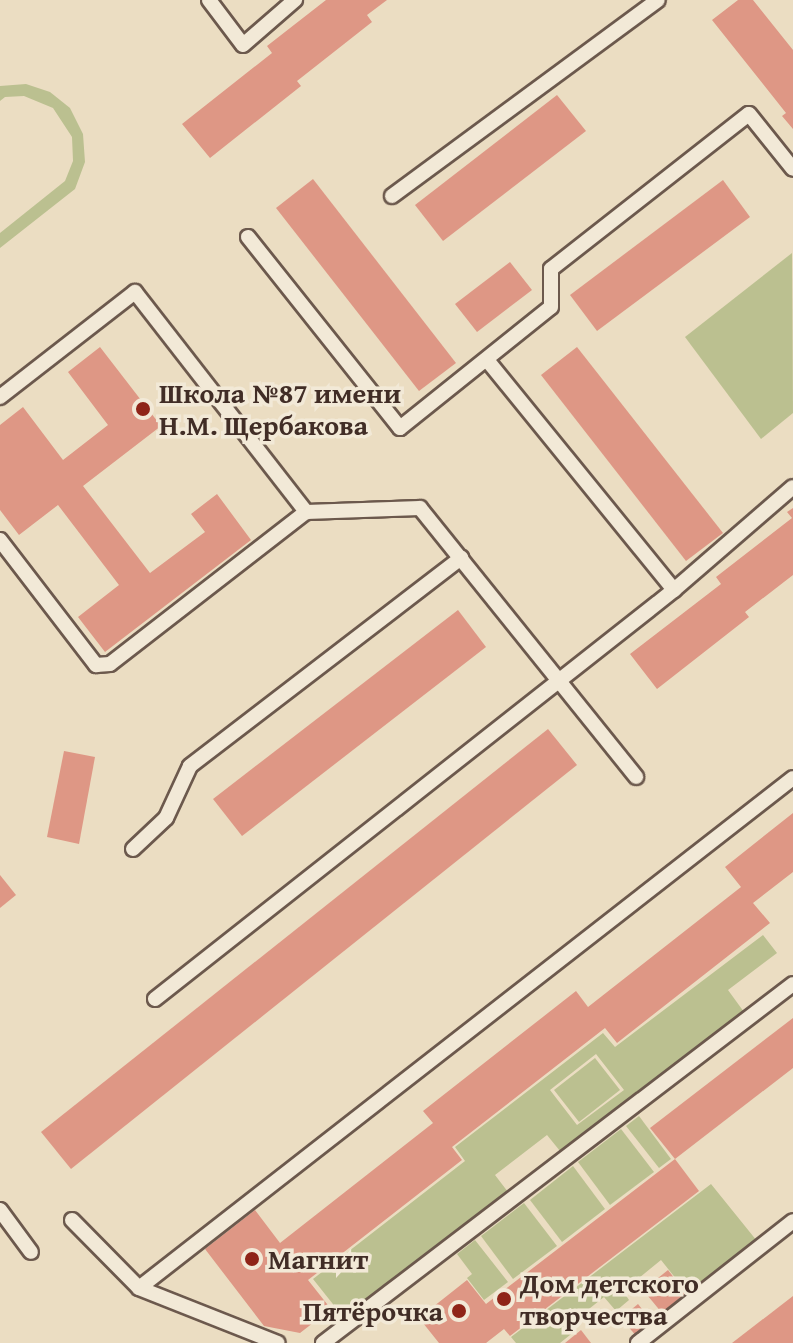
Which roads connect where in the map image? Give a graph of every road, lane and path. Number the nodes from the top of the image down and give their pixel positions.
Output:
1 (209, 0) edge
2 (295, 0) edge
3 (658, 0) edge
4 (793, 169) edge
5 (392, 196) dead end
6 (248, 237) dead end
7 (487, 360) junction
8 (0, 397) edge
9 (793, 487) edge
10 (306, 512) junction
11 (0, 540) edge
12 (461, 558) junction
13 (674, 590) junction
14 (559, 683) junction
15 (636, 777) dead end
16 (793, 778) edge
17 (133, 849) dead end
18 (793, 984) edge
19 (155, 999) dead end
20 (0, 1210) edge
21 (72, 1220) dead end
22 (793, 1221) edge
23 (31, 1252) dead end
24 (139, 1288) junction
25 (278, 1343) edge
26 (323, 1343) edge
27 (638, 1343) edge

1 - 2 lane
3 - 5 lane
4 - 7 lane
6 - 7 lane
7 - 13 lane
8 - 10 lane
9 - 13 lane
10 - 11 lane
10 - 12 lane
12 - 14 lane
12 - 17 lane
13 - 14 lane
14 - 15 lane
14 - 19 lane
16 - 24 lane
18 - 26 lane
20 - 23 lane
21 - 24 lane
22 - 27 lane
24 - 25 lane

